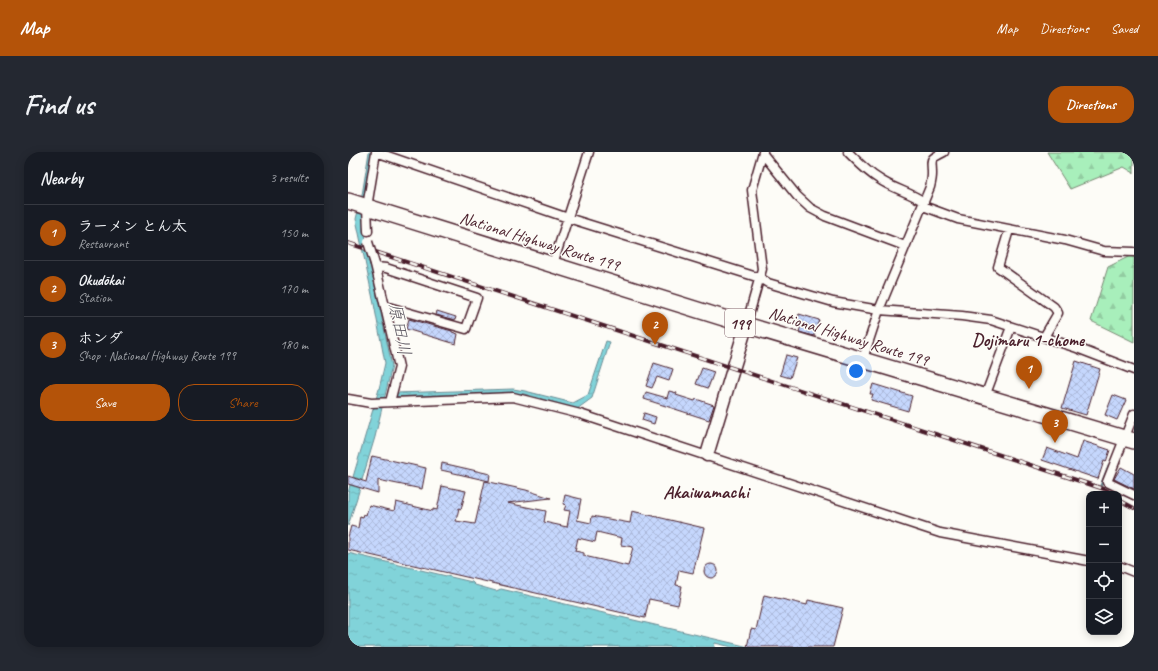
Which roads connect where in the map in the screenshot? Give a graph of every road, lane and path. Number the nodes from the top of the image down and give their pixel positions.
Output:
1 (376, 152) edge
2 (589, 152) edge
3 (848, 152) edge
4 (944, 152) edge
5 (763, 153) edge
6 (348, 201) edge
7 (923, 204) junction
8 (348, 209) edge
9 (367, 211) junction
10 (568, 218) junction
11 (1009, 230) junction
12 (368, 232) dead end
13 (368, 242) dead end
14 (905, 246) junction
15 (1134, 252) edge
16 (376, 265) junction
17 (552, 268) junction
18 (760, 278) junction
19 (385, 306) junction
20 (878, 310) junction
21 (1010, 327) junction
22 (745, 329) junction
23 (1044, 337) junction
24 (861, 364) junction
25 (1134, 370) edge
26 (348, 399) edge
27 (984, 400) junction
28 (390, 402) junction
29 (1134, 414) edge
30 (1129, 443) edge
31 (707, 455) junction
32 (1134, 495) edge
33 (1086, 560) edge
34 (1122, 567) edge
35 (1134, 572) edge

1 - 9 street
1 - 10 street
2 - 10 street
3 - 7 street
4 - 7 street
5 - 14 street
5 - 18 street
6 - 9 highway, National Highway Route 199 / 199
7 - 11 street
7 - 14 street
8 - 9 highway, National Highway Route 199 / 199
9 - 12 street
9 - 17 highway, National Highway Route 199 / 199
10 - 17 street
10 - 18 street
11 - 15 street
11 - 23 street
13 - 16 street, bridge
14 - 20 street
16 - 19 street
16 - 19 street
17 - 22 highway, National Highway Route 199 / 199
18 - 20 street
18 - 22 street
19 - 28 street
20 - 21 street
20 - 24 street
21 - 23 street
21 - 27 street
22 - 24 highway, National Highway Route 199 / 199
22 - 31 street
23 - 25 street
24 - 27 highway, National Highway Route 199 / 199
26 - 28 street
27 - 30 highway, National Highway Route 199 / 199
28 - 31 street
29 - 30 street
30 - 32 street
31 - 33 street
34 - 35 street

